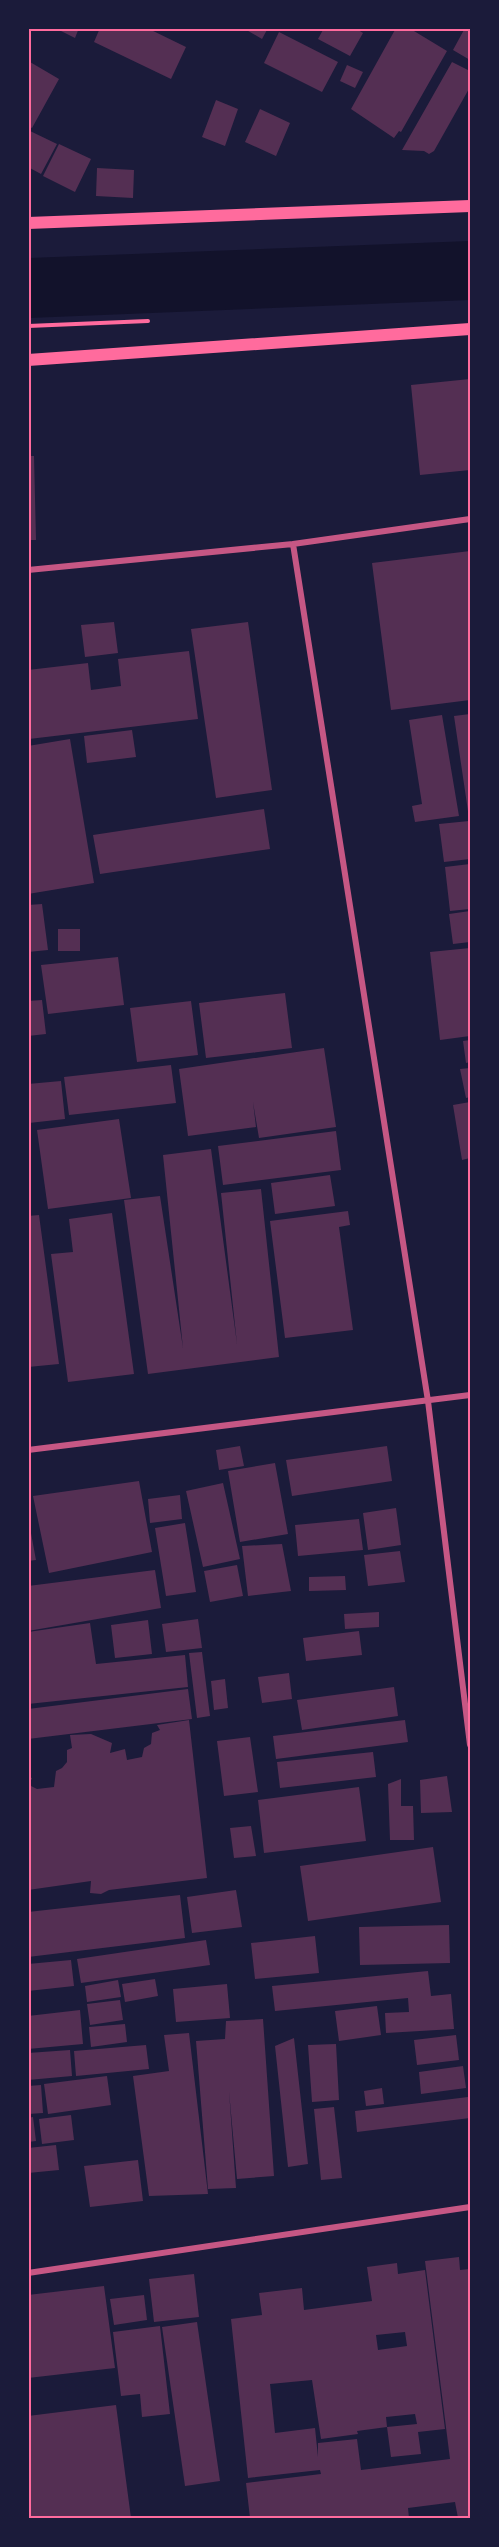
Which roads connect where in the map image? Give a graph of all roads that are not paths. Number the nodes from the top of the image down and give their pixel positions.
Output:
1 (471, 206) edge
2 (28, 223) edge
3 (471, 329) edge
4 (28, 360) edge
5 (471, 519) edge
6 (293, 544) junction
7 (28, 570) edge
8 (471, 1395) edge
9 (428, 1401) junction
10 (28, 1450) edge
11 (471, 1745) edge
12 (471, 2207) edge
13 (28, 2273) edge

1 - 2 main road
3 - 4 main road
5 - 6 street
6 - 7 street
6 - 9 street
8 - 9 street
9 - 10 street
9 - 11 street
12 - 13 street

